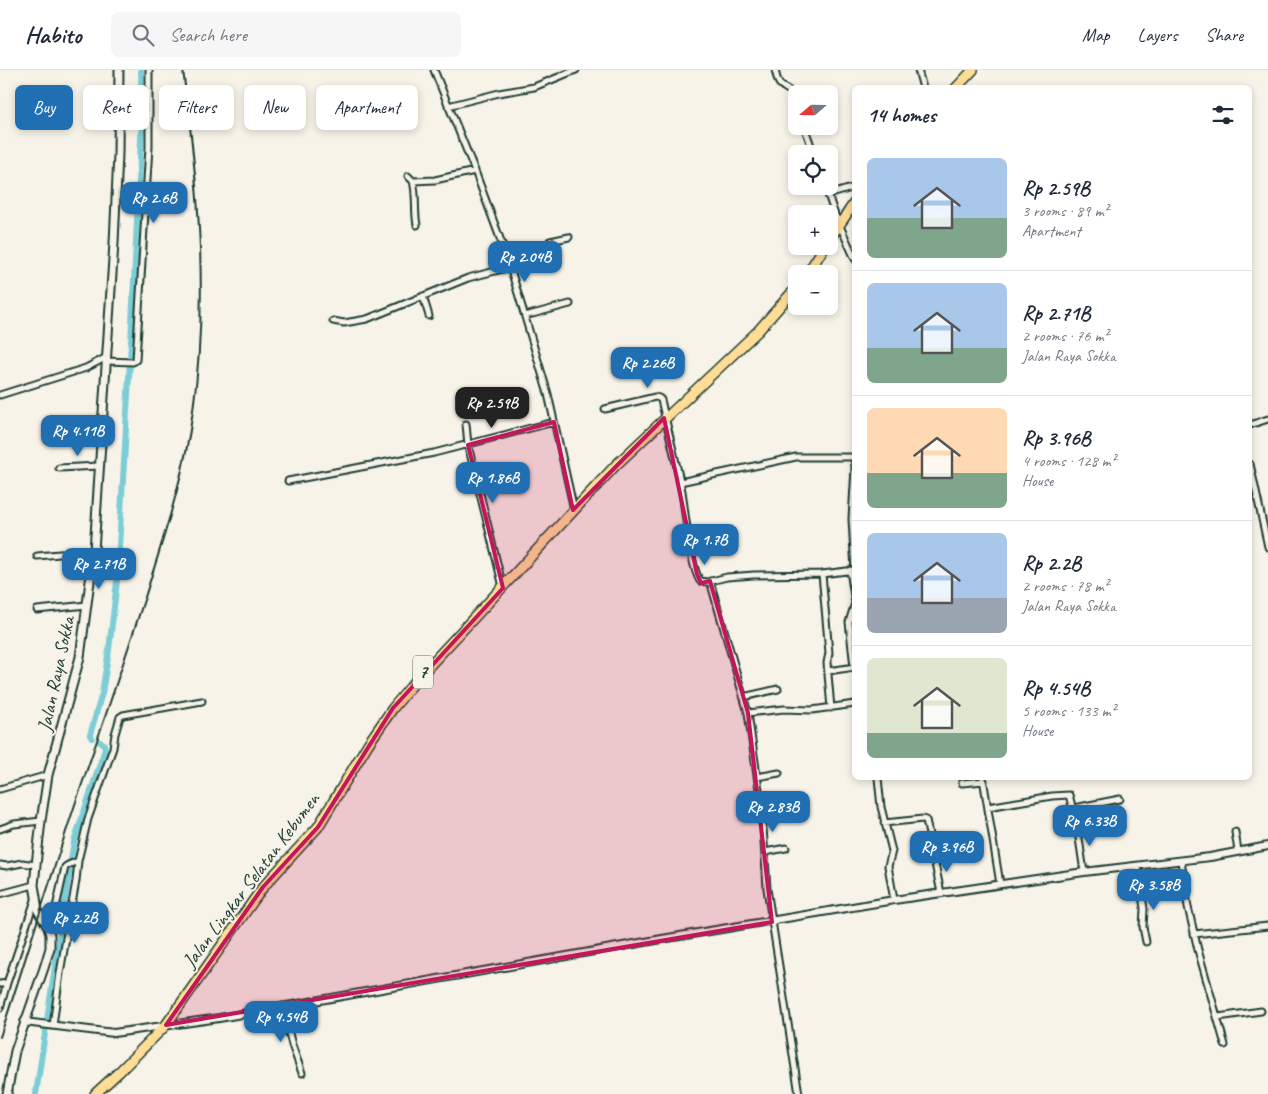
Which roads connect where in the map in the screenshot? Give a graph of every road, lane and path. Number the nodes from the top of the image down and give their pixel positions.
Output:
1 (119, 70) edge
2 (149, 70) edge
3 (434, 70) edge
4 (576, 70) edge
5 (775, 70) edge
6 (918, 70) edge
7 (973, 70) edge
8 (922, 85) edge
9 (959, 85) edge
10 (788, 90) edge
11 (448, 106) junction
12 (475, 170) junction
13 (408, 176) dead end
14 (413, 181) junction
15 (852, 188) edge
16 (838, 192) edge
17 (828, 195) edge
18 (852, 206) edge
19 (839, 224) junction
20 (417, 225) dead end
21 (569, 237) dead end
22 (852, 252) edge
23 (510, 268) junction
24 (422, 296) junction
25 (788, 297) edge
26 (570, 304) dead end
27 (429, 316) dead end
28 (525, 316) junction
29 (333, 321) dead end
30 (105, 360) junction
31 (0, 395) edge
32 (605, 409) dead end
33 (664, 418) junction
34 (1268, 419) edge
35 (554, 422) junction
36 (466, 424) dead end
37 (1252, 424) edge
38 (468, 445) junction
39 (852, 457) edge
40 (99, 466) junction
41 (59, 468) dead end
42 (1252, 473) edge
43 (288, 481) dead end
44 (680, 482) junction
45 (574, 510) junction
46 (1268, 547) edge
47 (94, 551) junction
48 (37, 556) dead end
49 (852, 570) edge
50 (822, 574) junction
51 (710, 581) junction
52 (503, 588) junction
53 (87, 605) junction
54 (38, 610) dead end
55 (852, 611) edge
56 (852, 649) edge
57 (852, 667) edge
58 (828, 671) junction
59 (778, 689) dead end
60 (743, 697) junction
61 (202, 701) dead end
62 (852, 705) edge
63 (832, 708) junction
64 (748, 713) junction
65 (779, 772) dead end
66 (48, 775) junction
67 (757, 777) junction
68 (878, 780) edge
69 (978, 780) edge
70 (983, 780) edge
71 (962, 783) dead end
72 (0, 789) edge
73 (1120, 799) dead end
74 (988, 807) junction
75 (1074, 808) junction
76 (41, 821) junction
77 (884, 823) junction
78 (0, 828) edge
79 (1235, 832) dead end
80 (1268, 846) edge
81 (786, 848) dead end
82 (1238, 851) junction
83 (765, 852) junction
84 (76, 861) junction
85 (1181, 861) junction
86 (0, 865) edge
87 (36, 865) junction
88 (1138, 866) junction
89 (1084, 872) junction
90 (1000, 884) junction
91 (34, 885) junction
92 (941, 893) junction
93 (0, 894) edge
94 (36, 897) junction
95 (894, 900) junction
96 (772, 922) junction
97 (1268, 926) edge
98 (1194, 934) junction
99 (50, 935) junction
100 (1146, 942) dead end
101 (7, 983) junction
102 (0, 984) edge
103 (282, 1006) junction
104 (0, 1008) edge
105 (1261, 1011) dead end
106 (1218, 1017) junction
107 (24, 1022) junction
108 (47, 1025) junction
109 (166, 1025) junction
110 (1225, 1045) dead end
111 (302, 1073) dead end
112 (7, 1094) edge
113 (95, 1094) edge
114 (798, 1094) edge

1 - 30 main road, Jalan Raya Sokka
2 - 30 street
3 - 11 street
4 - 11 street
5 - 10 street
6 - 8 street
7 - 9 highway
11 - 12 street
12 - 14 street
12 - 23 street
13 - 14 street
14 - 20 street
15 - 16 street
17 - 19 street
18 - 19 highway
19 - 22 street
21 - 23 street
23 - 24 street
23 - 28 street
24 - 27 street
24 - 29 street
25 - 33 highway, Jalan Lingkar Selatan Kebumen / 7
26 - 28 street
28 - 35 street
30 - 31 street
30 - 40 main road, Jalan Raya Sokka
32 - 33 street
33 - 44 street
33 - 45 highway, Jalan Lingkar Selatan Kebumen / 7
34 - 37 street
35 - 38 street
35 - 45 street
36 - 38 street
38 - 43 street
38 - 52 street
39 - 44 street
40 - 41 street
40 - 47 main road, Jalan Raya Sokka
42 - 46 street
44 - 51 street
45 - 52 highway, Jalan Lingkar Selatan Kebumen / 7
47 - 48 street
47 - 53 main road, Jalan Raya Sokka
49 - 50 street
50 - 51 street
50 - 58 street
51 - 60 street
52 - 109 highway, Jalan Lingkar Selatan Kebumen / 7
53 - 54 street
53 - 66 main road, Jalan Raya Sokka
55 - 56 street
57 - 58 street
58 - 63 street
59 - 60 street
60 - 64 street
61 - 84 street
62 - 63 street
63 - 64 street
64 - 67 street
65 - 67 street
66 - 72 street
66 - 76 main road, Jalan Raya Sokka
67 - 83 street
68 - 77 street
69 - 71 street
70 - 74 street
73 - 75 street
74 - 75 street
74 - 90 street
75 - 89 street
76 - 78 street
76 - 87 main road, Jalan Raya Sokka
77 - 92 street
77 - 95 street
79 - 82 street
80 - 82 street
81 - 83 street
82 - 85 street
83 - 96 street
84 - 99 street
84 - 108 street
85 - 88 street
85 - 98 street
86 - 87 street
87 - 91 main road, Jalan Raya Sokka
88 - 89 street
88 - 100 street
89 - 90 street
90 - 92 street
91 - 93 street
91 - 94 main road, Jalan Raya Sokka
92 - 95 street
94 - 99 main road, Jalan Raya Sokka
94 - 101 street
95 - 96 street
96 - 103 street
96 - 114 street
97 - 98 street
98 - 106 street
99 - 107 main road
101 - 102 street
101 - 104 street
103 - 109 street
103 - 111 street
105 - 106 street
106 - 110 street
107 - 108 street
107 - 112 main road
108 - 109 street
109 - 113 highway, Jalan Lingkar Selatan Kebumen / 7

